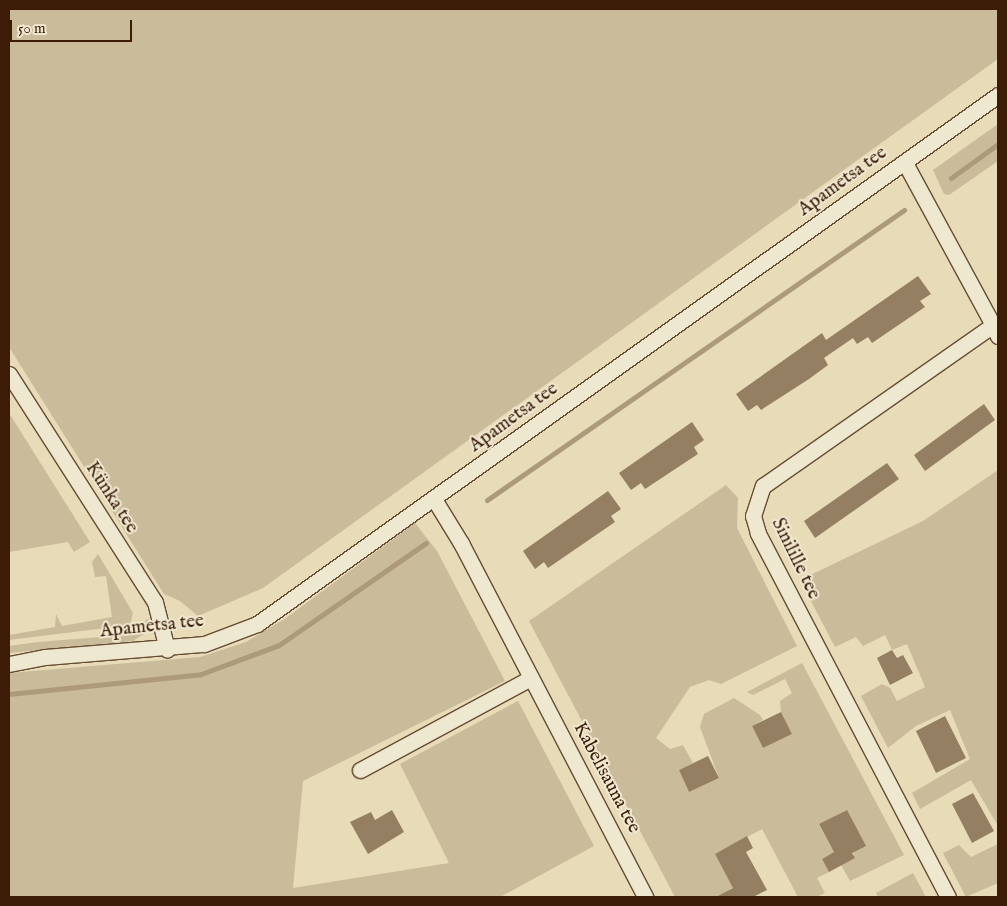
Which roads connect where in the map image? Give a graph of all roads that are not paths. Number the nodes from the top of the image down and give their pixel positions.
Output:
1 (998, 95) edge
2 (905, 163) junction
3 (996, 330) edge
4 (9, 374) edge
5 (434, 499) junction
6 (167, 649) junction
7 (9, 664) edge
8 (531, 678) junction
9 (360, 770) dead end
10 (645, 897) edge
11 (948, 897) edge

1 - 2 street, Apametsa tee
2 - 3 street, Sinilille tee
2 - 5 street, Apametsa tee
3 - 11 street, Sinilille tee
4 - 6 street, Künka tee
5 - 6 street, Apametsa tee
5 - 8 street, Kabelisauna tee
6 - 7 street, Apametsa tee
8 - 9 street
8 - 10 street, Kabelisauna tee

